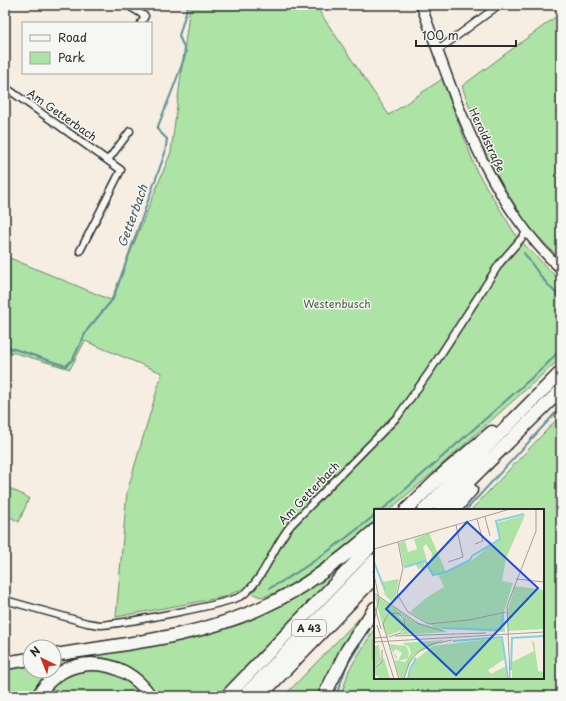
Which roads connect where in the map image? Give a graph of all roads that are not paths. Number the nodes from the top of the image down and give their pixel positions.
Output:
1 (126, 5) edge
2 (421, 5) edge
3 (499, 5) edge
4 (142, 22) edge
5 (438, 50) junction
6 (5, 87) edge
7 (130, 131) dead end
8 (108, 160) junction
9 (527, 232) junction
10 (80, 251) dead end
11 (561, 269) edge
12 (561, 372) edge
13 (561, 390) edge
14 (535, 399) junction
15 (518, 434) junction
16 (424, 491) junction
17 (401, 509) edge
18 (407, 509) edge
19 (425, 509) edge
20 (441, 509) edge
21 (455, 509) edge
22 (374, 531) edge
23 (374, 543) edge
24 (374, 561) edge
25 (374, 578) edge
26 (5, 600) edge
27 (374, 610) edge
28 (62, 654) edge
29 (22, 660) edge
30 (5, 663) edge
31 (38, 696) edge
32 (150, 696) edge
33 (227, 696) edge
34 (244, 696) edge
35 (260, 696) edge
36 (324, 696) edge

1 - 4 street
2 - 5 main road, Heroldstraße
3 - 5 street
5 - 9 main road, Heroldstraße
6 - 8 street, Am Getterbach
7 - 8 street
8 - 10 street, Am Getterbach
9 - 11 main road, Heroldstraße
9 - 26 street, Am Getterbach
12 - 14 highway
13 - 15 highway
14 - 16 highway
14 - 19 highway
15 - 20 highway
15 - 21 highway
16 - 17 highway
16 - 18 highway
22 - 28 highway
23 - 33 highway
24 - 34 highway, A 43
25 - 35 highway, A 43
27 - 36 highway
29 - 30 highway
31 - 32 highway

